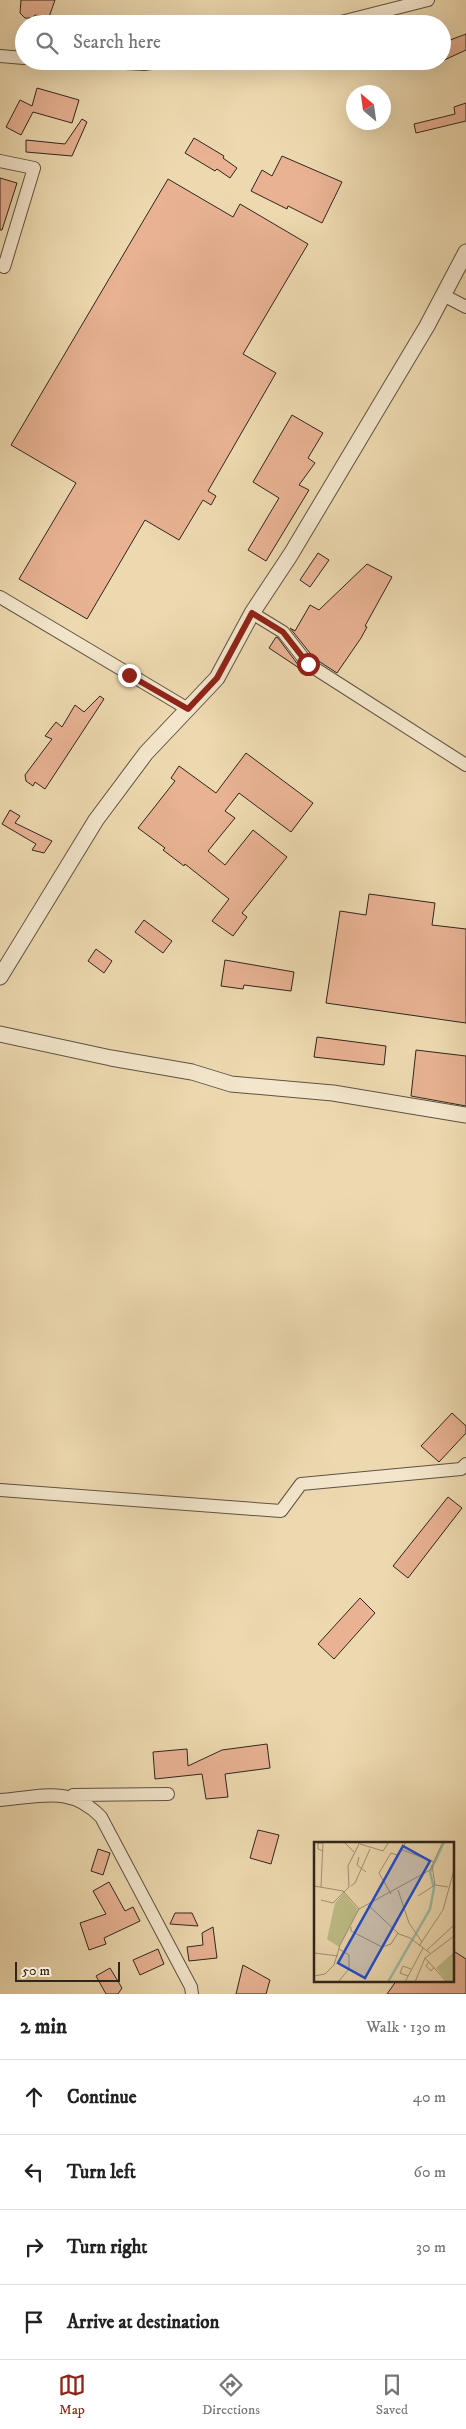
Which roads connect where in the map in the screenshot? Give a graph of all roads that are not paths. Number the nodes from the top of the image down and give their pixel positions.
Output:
1 (428, 0) edge
2 (369, 15) edge
3 (0, 56) edge
4 (15, 57) edge
5 (0, 161) edge
6 (466, 252) edge
7 (4, 267) dead end
8 (443, 295) junction
9 (466, 307) edge
10 (0, 597) edge
11 (252, 613) junction
12 (188, 709) junction
13 (466, 765) edge
14 (0, 976) edge
15 (0, 1034) edge
16 (466, 1115) edge
17 (466, 1464) edge
18 (0, 1490) edge
19 (168, 1794) dead end
20 (62, 1796) junction
21 (0, 1800) edge
22 (192, 1994) edge

1 - 2 street
3 - 4 street
5 - 7 street
6 - 8 street
8 - 9 street
8 - 11 street
10 - 12 street
11 - 12 street
11 - 13 street
12 - 14 street
15 - 16 street
17 - 18 street
19 - 20 street
20 - 21 street
20 - 22 street

